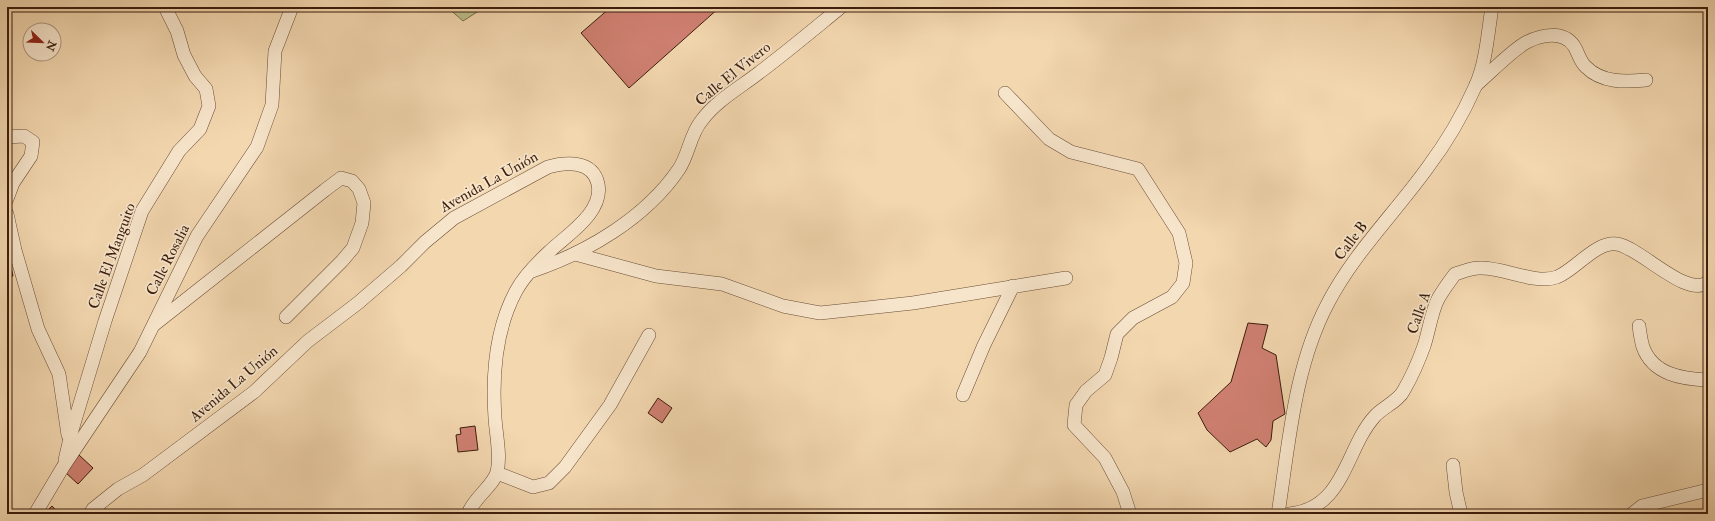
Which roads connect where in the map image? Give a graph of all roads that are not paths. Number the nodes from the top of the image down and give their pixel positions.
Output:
1 (165, 7) edge
2 (292, 7) edge
3 (841, 7) edge
4 (1492, 7) edge
5 (1646, 80) dead end
6 (1476, 86) junction
7 (1005, 93) dead end
8 (7, 137) edge
9 (7, 199) edge
10 (7, 214) edge
11 (575, 254) junction
12 (528, 272) junction
13 (1066, 278) dead end
14 (1708, 282) edge
15 (1013, 286) junction
16 (286, 317) dead end
17 (152, 326) junction
18 (1639, 326) dead end
19 (649, 335) dead end
20 (1708, 380) edge
21 (962, 395) dead end
22 (68, 444) junction
23 (1453, 465) dead end
24 (63, 467) junction
25 (497, 473) junction
26 (1708, 490) edge
27 (36, 514) edge
28 (90, 514) edge
29 (468, 514) edge
30 (1130, 514) edge
31 (1278, 514) edge
32 (1289, 514) edge
33 (1460, 514) edge
34 (1632, 514) edge

1 - 22 street, Calle El Manguito
2 - 17 street, Calle Rosalia
3 - 11 street, Calle El Vivero
4 - 6 street, Calle B
5 - 6 street
6 - 31 street, Calle B
7 - 30 street
8 - 9 street
10 - 22 street
11 - 12 street, Calle El Vivero
11 - 15 street
12 - 25 street, Avenida La Unión
12 - 28 street, Avenida La Unión
13 - 15 street
14 - 32 street, Calle A
15 - 21 street
16 - 17 street
17 - 24 street, Calle Rosalia
18 - 20 street
19 - 25 street
22 - 24 street, Calle El Manguito
23 - 33 street
24 - 27 street, Calle Rosalia
25 - 29 street
26 - 34 street

